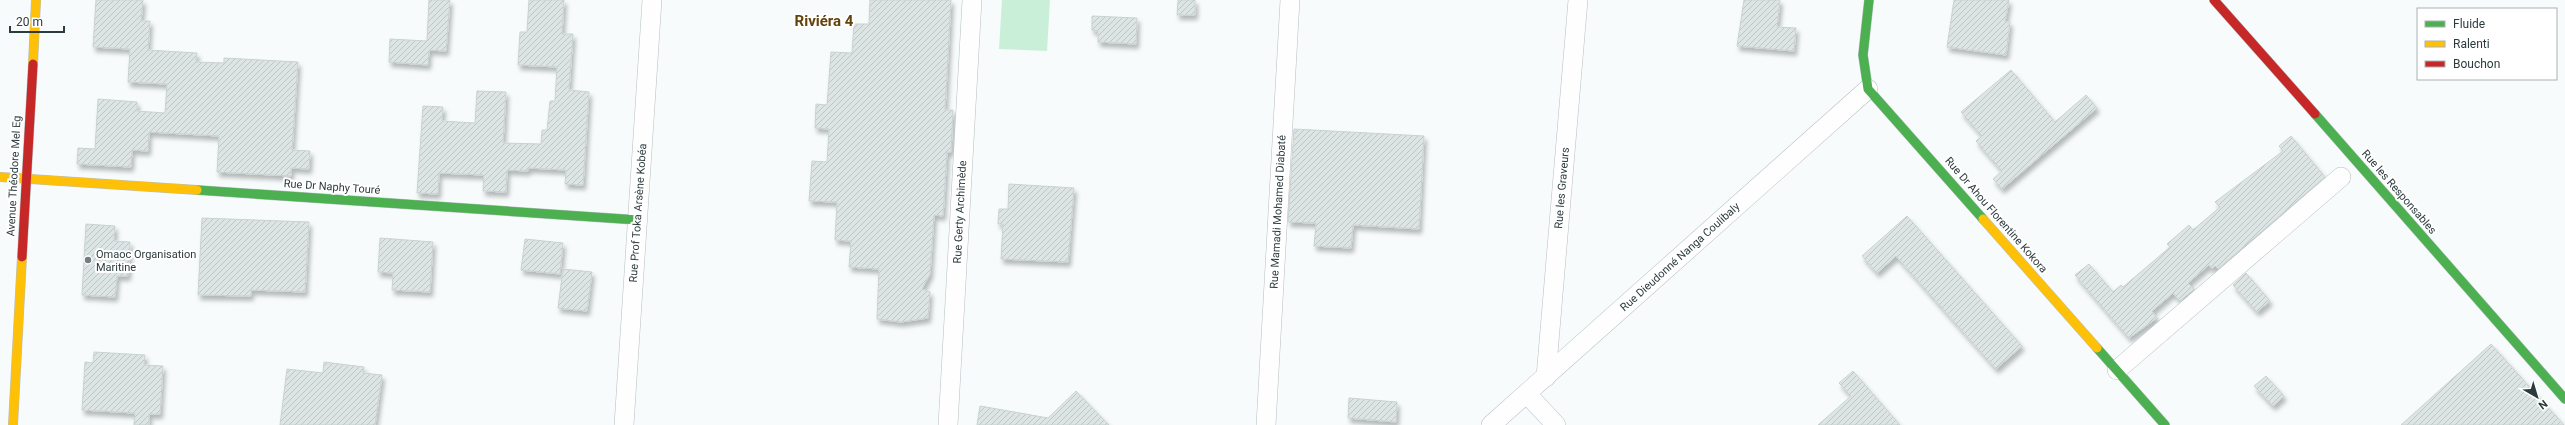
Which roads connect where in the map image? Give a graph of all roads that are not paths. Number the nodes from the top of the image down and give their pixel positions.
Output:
1 (36, 0) edge
2 (652, 0) edge
3 (972, 0) edge
4 (1290, 0) edge
5 (1578, 0) edge
6 (1870, 0) edge
7 (2214, 0) edge
8 (1868, 89) junction
9 (2341, 177) dead end
10 (0, 178) edge
11 (25, 179) junction
12 (638, 220) junction
13 (2117, 370) junction
14 (1546, 377) junction
15 (1527, 394) junction
16 (2565, 400) edge
17 (13, 425) edge
18 (624, 425) edge
19 (948, 425) edge
20 (1266, 425) edge
21 (1491, 425) edge
22 (1556, 425) edge
23 (2166, 425) edge

1 - 11 street, Avenue Théodore Mel Eg
2 - 12 street, Rue Prof Toka Arsène Kobéa
3 - 19 street, Rue Gerty Archimède
4 - 20 street, Rue Mamadi Mohamed Diabaté
5 - 14 street, Rue les Graveurs
6 - 8 street, Rue Dr Ahou Florentine Kokora
7 - 16 street, Rue les Responsables
8 - 13 street, Rue Dr Ahou Florentine Kokora
8 - 14 street, Rue Dieudonné Nanga Coulibaly
9 - 13 street
10 - 11 street, Rue Dr Naphy Touré
11 - 12 street, Rue Dr Naphy Touré
11 - 17 street, Avenue Théodore Mel Eg
12 - 18 street, Rue Prof Toka Arsène Kobéa
13 - 23 street, Rue Dr Ahou Florentine Kokora
14 - 15 street, Rue Dieudonné Nanga Coulibaly
15 - 21 street, Rue Dieudonné Nanga Coulibaly
15 - 22 street

